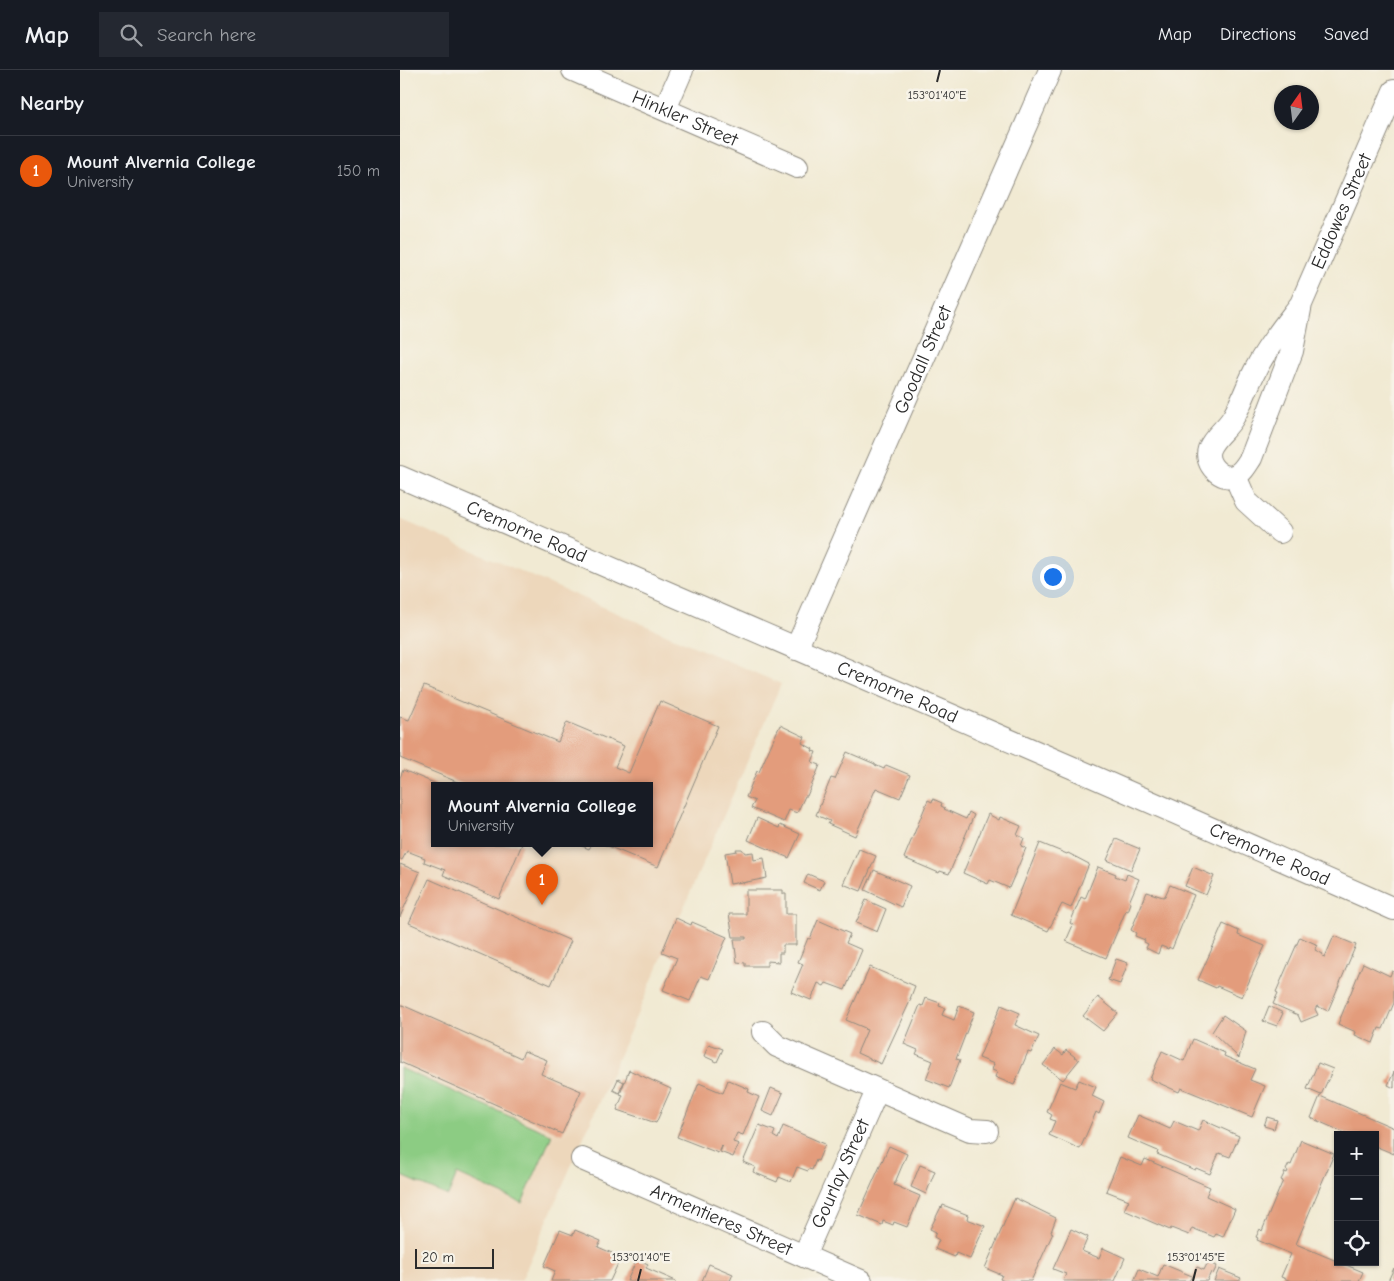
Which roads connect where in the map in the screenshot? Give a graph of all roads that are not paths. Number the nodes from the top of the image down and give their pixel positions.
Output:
1 (573, 70) edge
2 (682, 70) edge
3 (1050, 70) edge
4 (1394, 92) edge
5 (665, 109) junction
6 (797, 167) dead end
7 (1302, 304) junction
8 (1235, 476) junction
9 (400, 478) edge
10 (1280, 532) dead end
11 (796, 649) junction
12 (1394, 909) edge
13 (763, 1032) dead end
14 (877, 1091) junction
15 (987, 1132) dead end
16 (582, 1159) dead end
17 (804, 1256) junction
18 (861, 1281) edge

1 - 5 street, Hinkler Street
2 - 5 street
3 - 11 street, Goodall Street
4 - 7 street, Eddowes Street
5 - 6 street, Hinkler Street
7 - 8 street, Eddowes Street
7 - 8 street, Eddowes Street
8 - 10 street
9 - 11 street, Cremorne Road
11 - 12 street, Cremorne Road
13 - 14 street
14 - 15 street
14 - 17 street, Gourlay Street
16 - 17 street, Armentieres Street
17 - 18 street, Armentieres Street

